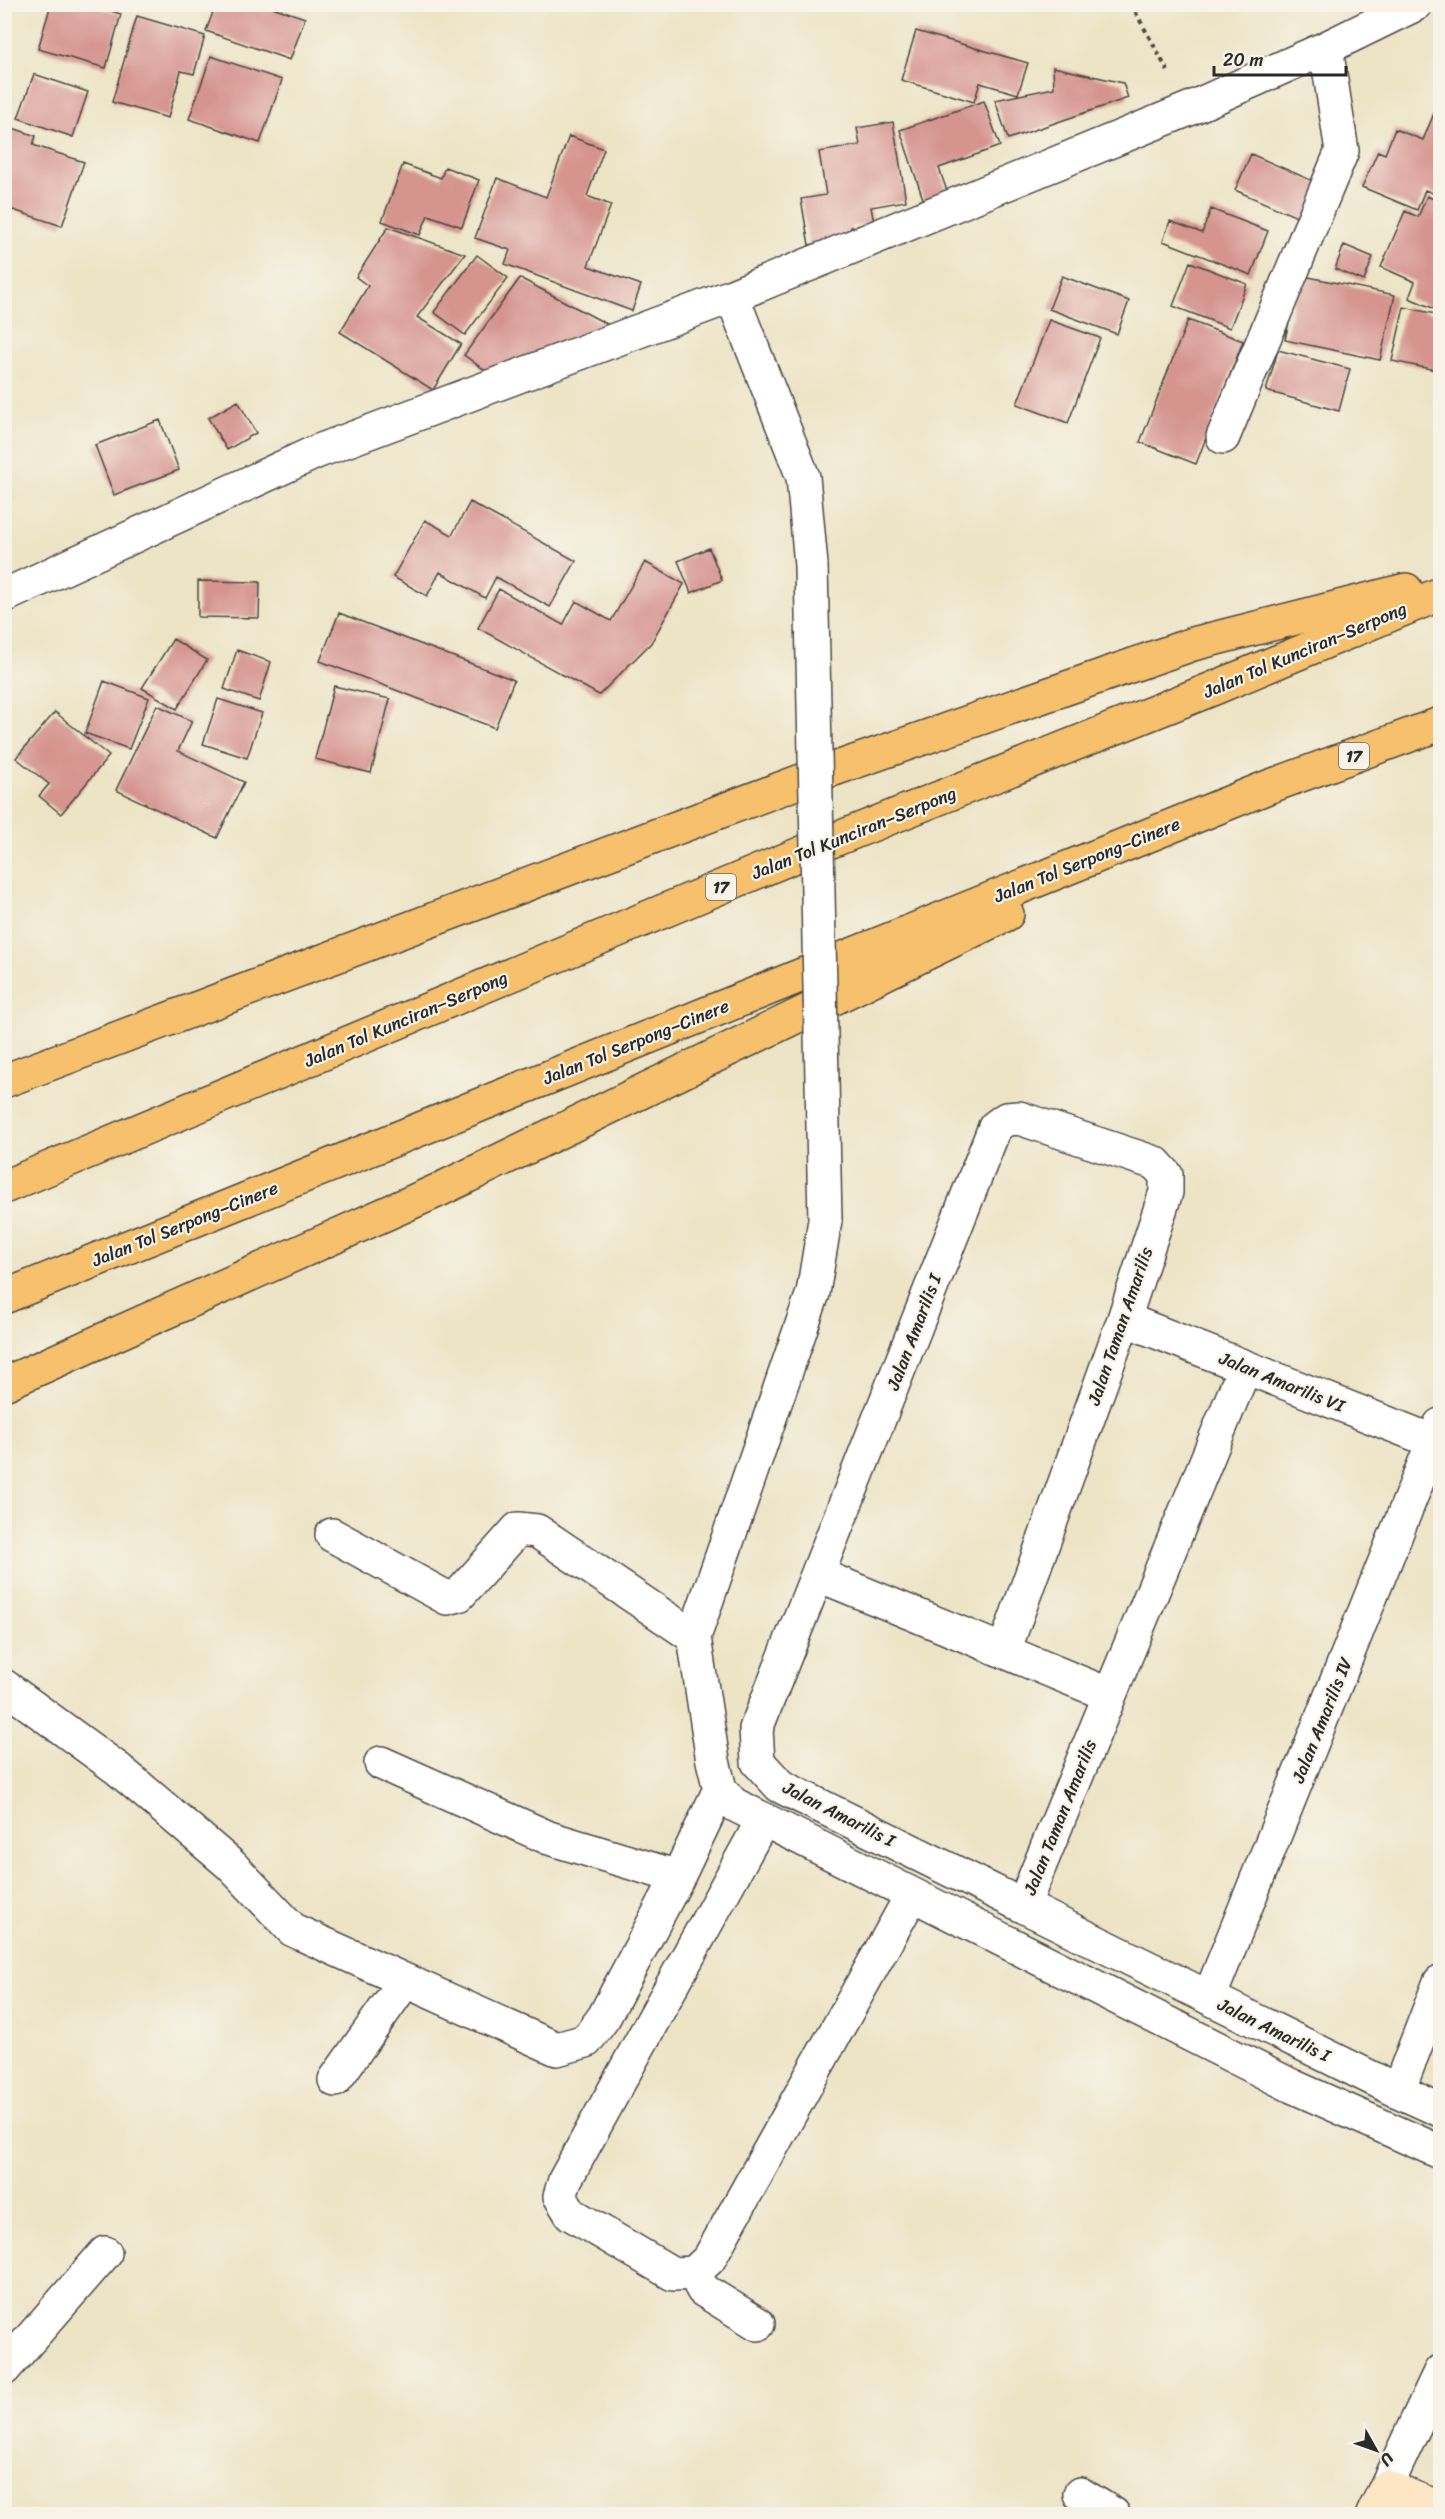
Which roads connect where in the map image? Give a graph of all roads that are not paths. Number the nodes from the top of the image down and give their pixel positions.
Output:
1 (1416, 4) edge
2 (1326, 48) junction
3 (732, 296) junction
4 (1223, 437) dead end
5 (1440, 582) edge
6 (1440, 594) edge
7 (4, 596) edge
8 (1440, 724) edge
9 (1268, 788) junction
10 (4, 1081) edge
11 (995, 1126) joint
12 (4, 1187) edge
13 (4, 1297) edge
14 (1124, 1319) junction
15 (1245, 1368) junction
16 (4, 1384) edge
17 (1438, 1437) edge
18 (332, 1535) dead end
19 (819, 1575) junction
20 (694, 1637) junction
21 (1004, 1651) junction
22 (4, 1686) edge
23 (1110, 1695) junction
24 (381, 1763) dead end
25 (720, 1788) junction
26 (763, 1820) junction
27 (678, 1877) junction
28 (912, 1895) junction
29 (1023, 1906) junction
30 (405, 1981) junction
31 (1440, 1982) edge
32 (1209, 1998) junction
33 (335, 2080) dead end
34 (1398, 2091) junction
35 (1440, 2110) edge
36 (1440, 2152) edge
37 (105, 2253) dead end
38 (694, 2273) junction
39 (758, 2325) dead end
40 (4, 2369) edge
41 (1440, 2372) edge
42 (1080, 2494) dead end
43 (1380, 2501) edge
44 (1440, 2508) edge
45 (1113, 2514) edge

1 - 2 street
2 - 3 street
2 - 4 street
3 - 7 street
3 - 20 street, bridge
5 - 10 highway
6 - 12 highway, Jalan Tol Kunciran–Serpong / 17
8 - 9 highway, 17
9 - 13 highway, Jalan Tol Serpong–Cinere / 17
9 - 16 highway
11 - 14 street, Jalan Taman Amarilis
11 - 19 street, Jalan Amarilis I
14 - 15 street, Jalan Amarilis VI
14 - 21 street, Jalan Taman Amarilis
15 - 17 street, Jalan Amarilis VI
15 - 23 street, Jalan Taman Amarilis
17 - 32 street, Jalan Amarilis IV
18 - 20 street
19 - 21 street
19 - 29 street, Jalan Amarilis I
20 - 25 street
21 - 23 street
22 - 30 street
23 - 29 street, Jalan Taman Amarilis
24 - 27 street
25 - 26 street
25 - 27 street
26 - 28 street
26 - 38 street
27 - 30 street
28 - 36 street
28 - 38 street
29 - 32 street, Jalan Amarilis I
30 - 33 street
31 - 34 street
32 - 34 street, Jalan Amarilis I
34 - 35 street, Jalan Amarilis I
37 - 40 street
38 - 39 street
41 - 43 street
42 - 45 street
43 - 44 street

